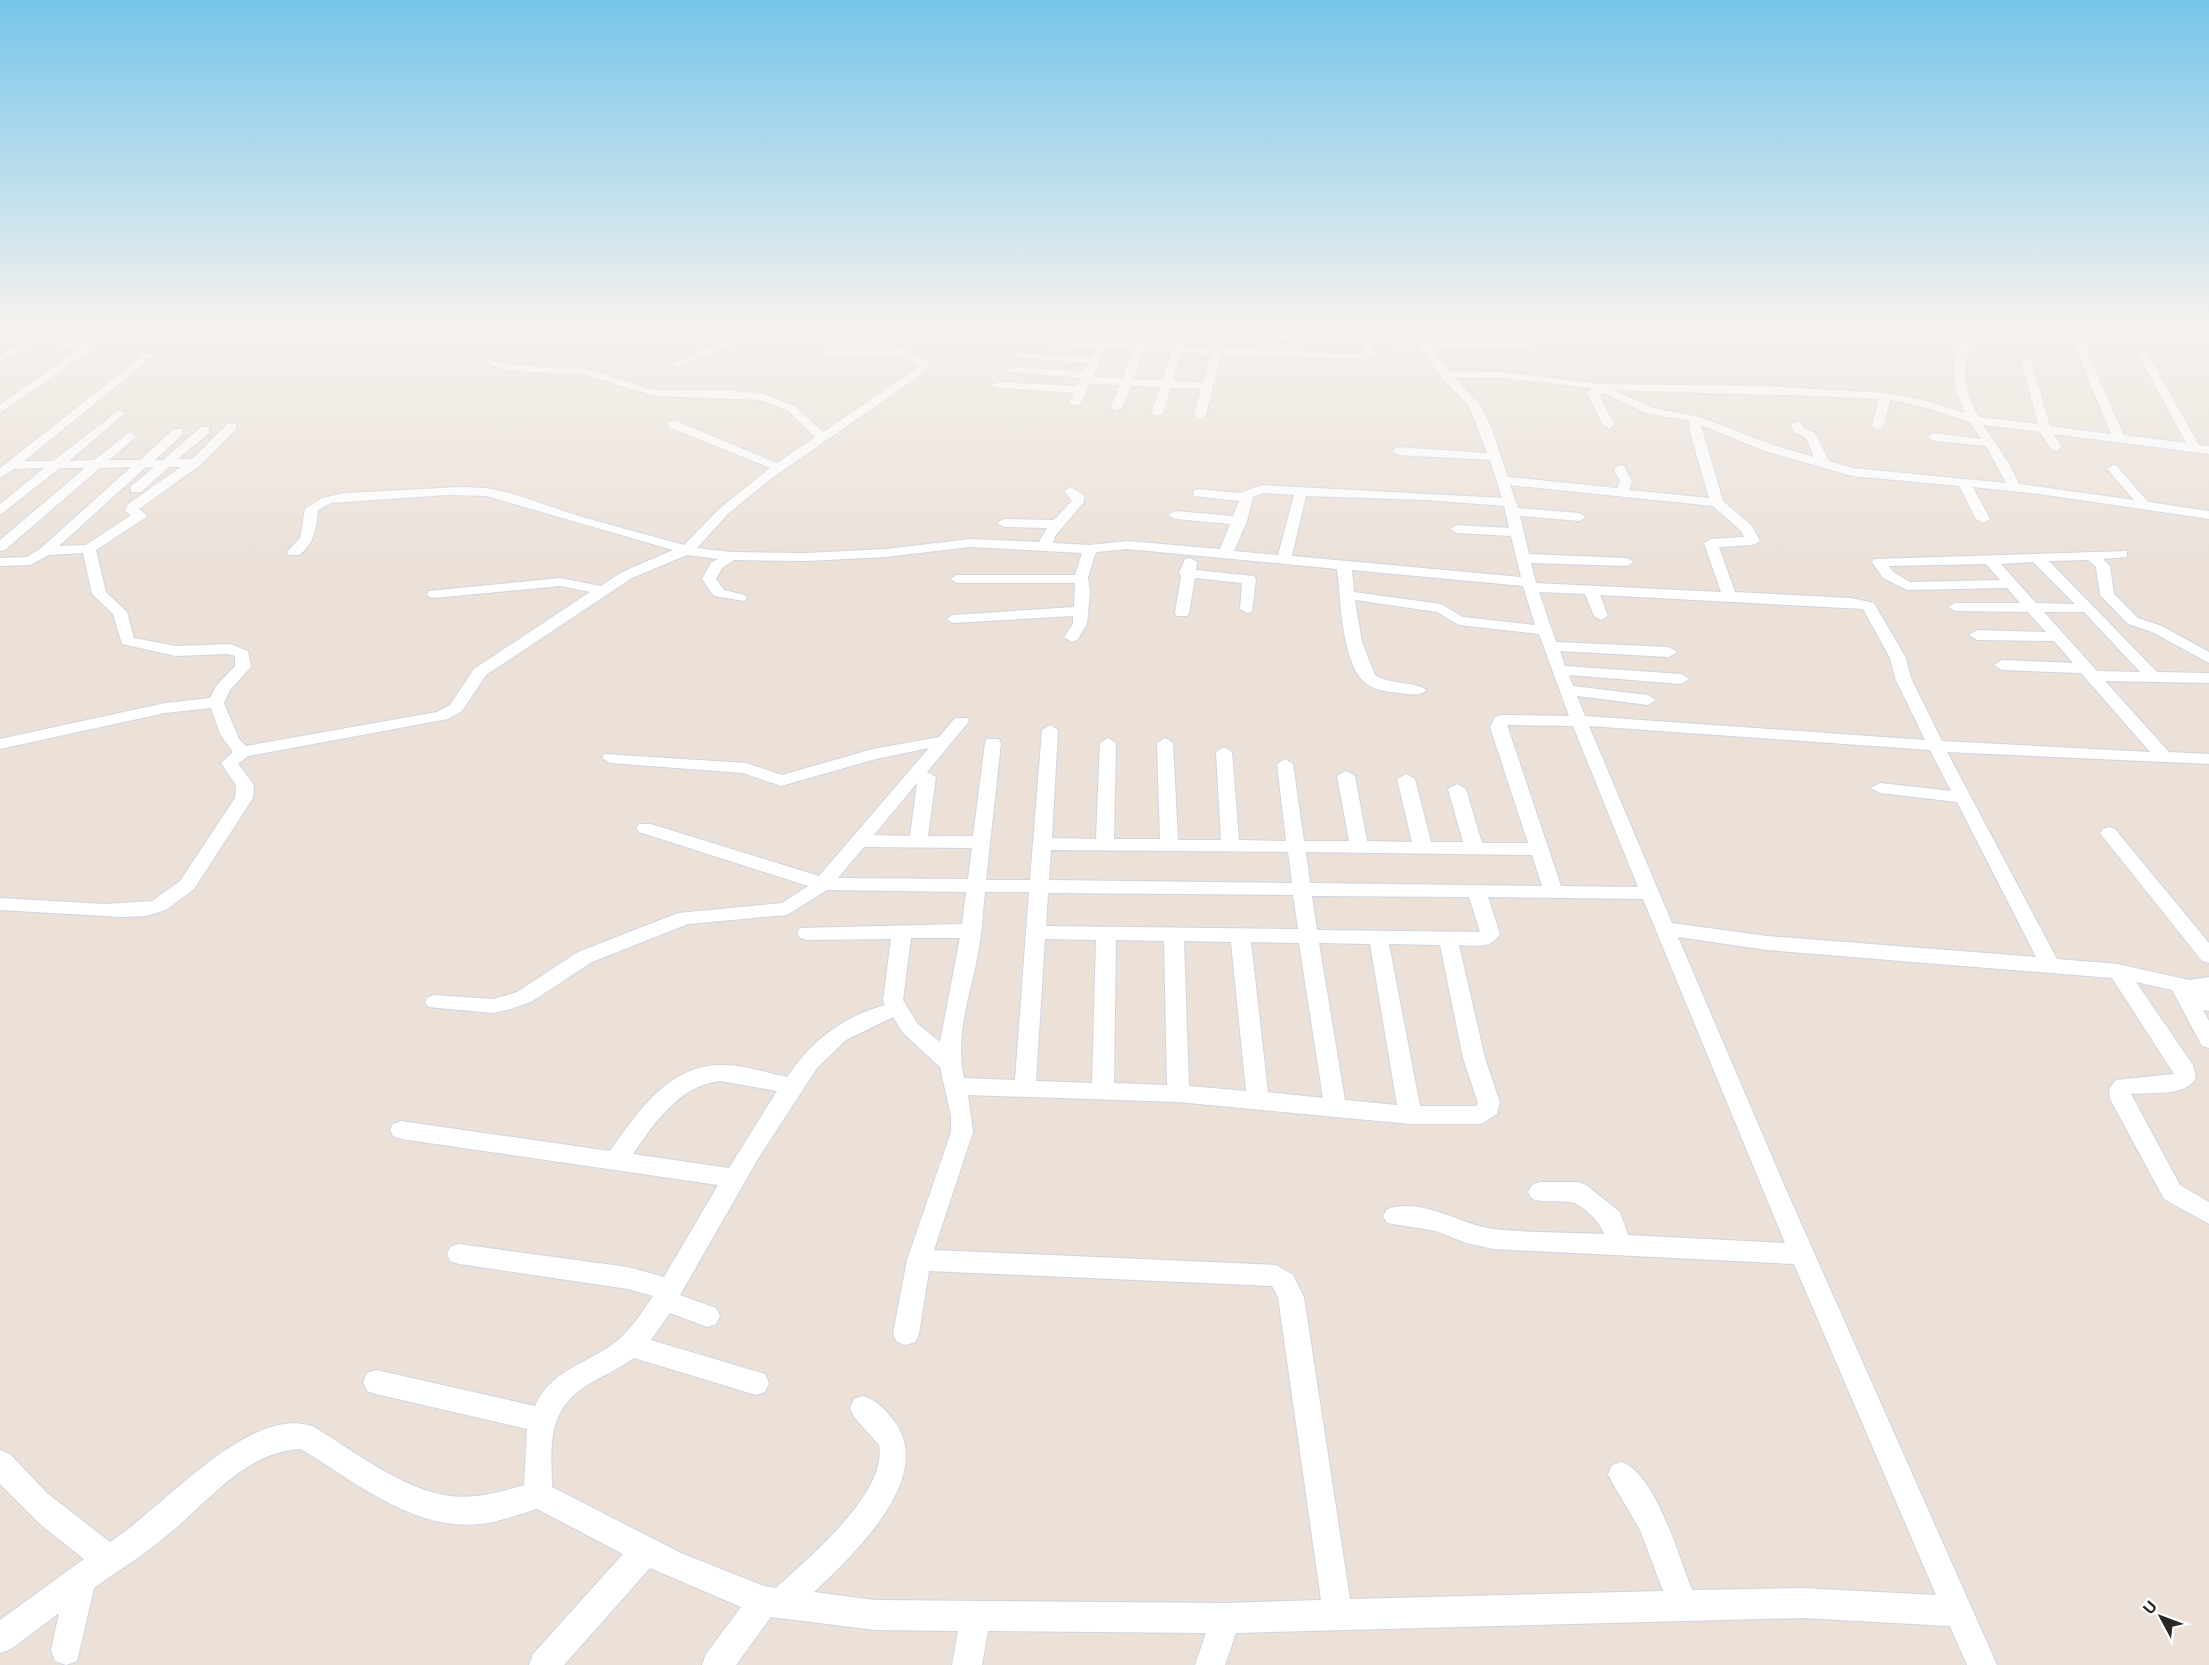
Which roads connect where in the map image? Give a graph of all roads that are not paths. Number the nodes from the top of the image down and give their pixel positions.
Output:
1 (86, 406) edge
2 (786, 406) edge
3 (867, 406) edge
4 (1160, 406) edge
5 (1202, 406) edge
6 (1474, 406) edge
7 (1599, 406) edge
8 (1639, 406) edge
9 (1883, 406) edge
10 (1931, 406) edge
11 (1967, 406) edge
12 (2038, 406) edge
13 (2105, 406) edge
14 (2172, 406) edge
15 (119, 413) dead end
16 (1157, 413) dead end
17 (1200, 415) dead end
18 (1696, 419) junction
19 (1975, 420) junction
20 (672, 424) dead end
21 (1796, 424) dead end
22 (1609, 425) dead end
23 (232, 426) dead end
24 (1878, 426) dead end
25 (205, 430) dead end
26 (2045, 430) junction
27 (178, 432) dead end
28 (2083, 435) junction
29 (130, 436) dead end
30 (821, 436) junction
31 (1934, 437) dead end
32 (2120, 440) junction
33 (1988, 443) junction
34 (2056, 447) dead end
35 (2087, 448) dead end
36 (2195, 448) junction
37 (1398, 450) dead end
38 (2209, 450) edge
39 (1494, 457) junction
40 (144, 462) junction
41 (171, 462) junction
42 (98, 463) junction
43 (195, 463) junction
44 (11, 465) junction
45 (56, 465) junction
46 (1824, 465) junction
47 (777, 467) junction
48 (1620, 469) dead end
49 (2113, 470) dead end
50 (0, 474) edge
51 (1502, 480) junction
52 (1963, 481) junction
53 (2014, 487) junction
54 (136, 489) dead end
55 (1070, 491) dead end
56 (1622, 491) junction
57 (1301, 492) junction
58 (1199, 493) dead end
59 (1243, 496) junction
60 (1717, 503) junction
61 (2143, 505) junction
62 (1510, 507) junction
63 (0, 510) edge
64 (2203, 514) edge
65 (1175, 515) dead end
66 (1579, 517) dead end
67 (1983, 519) dead end
68 (1240, 521) junction
69 (1004, 523) dead end
70 (1057, 524) junction
71 (2203, 528) dead end
72 (1457, 529) dead end
73 (1516, 532) junction
74 (0, 547) edge
75 (1049, 548) junction
76 (89, 549) junction
77 (1090, 549) junction
78 (1194, 549) junction
79 (46, 551) junction
80 (687, 551) junction
81 (294, 552) dead end
82 (1226, 553) junction
83 (2122, 554) dead end
84 (2091, 555) junction
85 (731, 556) junction
86 (1522, 558) junction
87 (2037, 558) junction
88 (1284, 559) junction
89 (1990, 560) junction
90 (0, 562) edge
91 (1627, 562) dead end
92 (1344, 565) junction
93 (1186, 573) junction
94 (957, 579) dead end
95 (1081, 579) junction
96 (2010, 584) junction
97 (1529, 585) junction
98 (601, 590) junction
99 (1591, 591) junction
100 (434, 594) dead end
101 (1348, 595) junction
102 (740, 598) dead end
103 (1730, 598) junction
104 (1955, 607) dead end
105 (2031, 607) junction
106 (2088, 608) junction
107 (1247, 609) dead end
108 (1082, 611) junction
109 (1182, 613) dead end
110 (1601, 616) dead end
111 (952, 619) dead end
112 (1977, 635) dead end
113 (1072, 637) dead end
114 (2056, 637) junction
115 (1548, 638) junction
116 (1669, 652) dead end
117 (2209, 658) edge
118 (2002, 665) dead end
119 (1559, 670) junction
120 (2087, 672) junction
121 (2153, 677) junction
122 (2209, 678) edge
123 (1681, 679) dead end
124 (1418, 690) dead end
125 (1568, 690) junction
126 (216, 703) junction
127 (961, 721) dead end
128 (1581, 721) junction
129 (1658, 726) junction
130 (1050, 730) dead end
131 (942, 741) junction
132 (993, 743) dead end
133 (1108, 743) dead end
134 (1165, 743) dead end
135 (0, 744) edge
136 (1936, 744) junction
137 (243, 752) junction
138 (1224, 752) dead end
139 (2164, 757) junction
140 (610, 758) dead end
141 (2209, 759) edge
142 (1285, 764) dead end
143 (1346, 776) dead end
144 (927, 777) dead end
145 (1406, 779) dead end
146 (1880, 788) dead end
147 (1457, 789) dead end
148 (1963, 796) junction
149 (645, 828) dead end
150 (2109, 834) dead end
151 (859, 841) junction
152 (918, 842) junction
153 (980, 842) junction
154 (1042, 844) junction
155 (1105, 844) junction
156 (1169, 844) junction
157 (1230, 846) junction
158 (1297, 846) junction
159 (1359, 847) junction
160 (1423, 848) junction
161 (1474, 848) junction
162 (1540, 849) junction
163 (823, 884) junction
164 (975, 885) junction
165 (1039, 885) junction
166 (1302, 889) junction
167 (1477, 891) junction
168 (1554, 892) junction
169 (1650, 893) junction
170 (0, 904) edge
171 (1664, 928) junction
172 (971, 931) junction
173 (902, 932) junction
174 (1036, 932) junction
175 (807, 933) dead end
176 (1106, 933) junction
177 (1174, 934) junction
178 (1240, 934) junction
179 (1310, 936) junction
180 (1378, 936) junction
181 (1448, 938) junction
182 (2209, 956) edge
183 (2050, 965) junction
184 (2118, 971) junction
185 (2209, 984) edge
186 (2184, 986) junction
187 (435, 1002) dead end
188 (2209, 1004) edge
189 (897, 1009) junction
190 (2209, 1040) edge
191 (950, 1063) junction
192 (792, 1086) junction
193 (956, 1086) junction
194 (1025, 1089) junction
195 (1103, 1092) junction
196 (1178, 1094) junction
197 (1258, 1100) junction
198 (1336, 1108) junction
199 (1410, 1115) junction
200 (402, 1130) dead end
201 (615, 1162) junction
202 (733, 1178) junction
203 (1540, 1192) dead end
204 (2209, 1214) edge
205 (1395, 1216) dead end
206 (1618, 1243) junction
207 (459, 1254) dead end
208 (1802, 1254) junction
209 (918, 1260) junction
210 (667, 1295) junction
211 (707, 1316) dead end
212 (906, 1335) dead end
213 (630, 1345) junction
214 (376, 1382) dead end
215 (756, 1383) dead end
216 (863, 1408) dead end
217 (542, 1420) junction
218 (0, 1463) edge
219 (1622, 1475) dead end
220 (538, 1495) junction
221 (646, 1551) junction
222 (109, 1559) junction
223 (81, 1579) junction
224 (772, 1602) junction
225 (1683, 1605) junction
226 (1957, 1611) junction
227 (976, 1616) junction
228 (1338, 1616) junction
229 (1226, 1618) junction
230 (0, 1638) edge
231 (66, 1650) dead end
232 (544, 1665) edge
233 (717, 1665) edge
234 (967, 1665) edge
235 (1210, 1665) edge
236 (1982, 1665) edge

1 - 44 street
2 - 30 street
3 - 30 street
4 - 16 street
5 - 17 street
6 - 39 street
7 - 22 street
8 - 18 street
9 - 24 street
10 - 19 street
11 - 19 street
12 - 26 street
13 - 32 street
14 - 36 street
15 - 45 street
18 - 46 street
18 - 60 street
19 - 26 street
19 - 33 street
20 - 47 street
21 - 46 street
23 - 43 street
25 - 41 street
26 - 28 street
26 - 34 street
27 - 40 street
28 - 32 street
28 - 35 street
29 - 42 street
30 - 47 street
31 - 33 street
32 - 36 street
33 - 53 street
36 - 38 street
37 - 39 street
39 - 51 street
40 - 41 street
40 - 42 street
40 - 79 street
41 - 43 street
41 - 54 street
42 - 45 street
42 - 74 street
43 - 76 street
44 - 45 street
44 - 50 street
45 - 63 street
46 - 52 street
47 - 80 street
48 - 56 street
49 - 61 street
51 - 56 street
51 - 62 street
52 - 53 street
52 - 67 street
53 - 61 street
55 - 70 street
56 - 60 street
57 - 59 street
57 - 62 street
57 - 88 street
58 - 59 street
59 - 68 street
60 - 103 street
61 - 64 street
62 - 66 street
62 - 73 street
64 - 71 street
65 - 68 street
68 - 82 street
69 - 70 street
70 - 75 street
72 - 73 street
73 - 86 street
75 - 77 street
75 - 85 street
76 - 79 street
76 - 126 street
77 - 78 street
77 - 95 street
78 - 82 street
78 - 93 street
79 - 90 street
80 - 81 street
80 - 85 street
80 - 98 street
82 - 88 street
83 - 84 street
84 - 87 street
84 - 117 street
85 - 102 street
86 - 91 street
86 - 97 street
87 - 89 street
87 - 106 street
88 - 92 street
89 - 96 street
89 - 96 street
92 - 97 street
92 - 101 street
93 - 107 street
93 - 109 street
94 - 95 street
95 - 108 street
96 - 105 street
97 - 99 street
97 - 115 street
98 - 100 street
98 - 137 street
99 - 103 street
99 - 110 street
101 - 115 street
101 - 124 street
103 - 136 street
104 - 105 street
105 - 106 street
105 - 114 street
106 - 121 street
108 - 111 street
108 - 113 street
112 - 114 street
114 - 120 street
115 - 116 street
115 - 119 street
118 - 120 street
119 - 123 street
119 - 125 street
120 - 121 street
120 - 139 street
121 - 122 street
125 - 128 street
125 - 129 street
126 - 135 street
126 - 137 street
127 - 131 street
128 - 129 street
128 - 162 street
128 - 169 street
129 - 136 street
130 - 154 street
131 - 140 street
131 - 151 street
132 - 153 street
133 - 155 street
134 - 156 street
136 - 139 street
136 - 148 street
137 - 170 street
138 - 157 street
139 - 141 street
142 - 158 street
143 - 159 street
144 - 152 street
145 - 160 street
146 - 148 street
147 - 161 street
148 - 183 street
149 - 163 street
150 - 182 street
151 - 152 street
151 - 163 street
152 - 153 street
153 - 164 street
154 - 155 street
154 - 165 street
155 - 156 street
156 - 157 street
157 - 158 street
158 - 159 street
158 - 166 street
159 - 160 street
160 - 161 street
161 - 162 street
162 - 168 street
163 - 164 street
163 - 187 street
164 - 165 street
164 - 172 street
165 - 166 street
165 - 174 street
166 - 167 street
166 - 179 street
167 - 168 street
167 - 181 street
168 - 169 street
169 - 171 street
171 - 183 street
171 - 208 street
172 - 173 street
172 - 191 street
173 - 175 street
173 - 189 street
174 - 176 street
174 - 194 street
176 - 177 street
176 - 195 street
177 - 178 street
177 - 196 street
178 - 179 street
178 - 197 street
179 - 180 street
179 - 198 street
180 - 181 street
180 - 199 street
181 - 199 street
183 - 184 street
184 - 186 street
184 - 204 street
185 - 186 street
186 - 188 street
186 - 190 street
189 - 191 street
189 - 192 street
191 - 193 street
192 - 201 street
192 - 202 street
193 - 194 street
193 - 209 street
194 - 195 street
195 - 196 street
196 - 197 street
197 - 198 street
198 - 199 street
200 - 201 street
201 - 202 street
202 - 210 street
203 - 206 street
205 - 206 street
206 - 208 street
207 - 210 street
208 - 226 street
209 - 212 street
209 - 228 street
210 - 211 street
210 - 213 street
213 - 215 street
213 - 217 street
214 - 217 street
216 - 224 street
217 - 220 street
218 - 222 street
219 - 225 street
220 - 221 street
220 - 222 street
221 - 224 street
221 - 232 street
222 - 223 street
223 - 230 street
223 - 231 street
224 - 227 street
224 - 233 street
225 - 226 street
225 - 228 street
226 - 236 street
227 - 229 street
227 - 234 street
228 - 229 street
229 - 235 street

